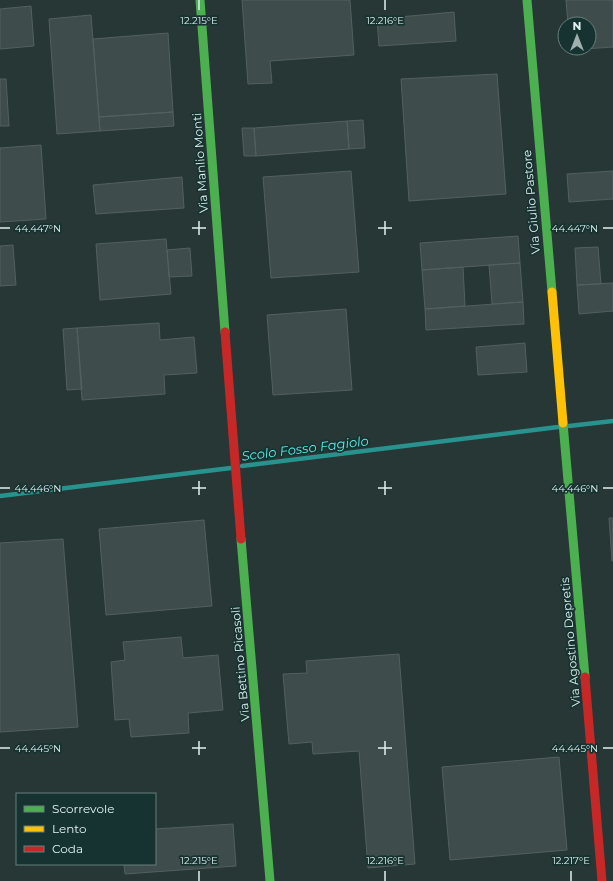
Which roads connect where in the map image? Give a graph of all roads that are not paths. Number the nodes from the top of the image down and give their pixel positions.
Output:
1 (200, 0) edge
2 (527, 0) edge
3 (560, 402) joint
4 (234, 444) joint
5 (270, 881) edge
6 (602, 881) edge

1 - 4 street, Via Manlio Monti
2 - 3 street, Via Giulio Pastore
3 - 6 street, Via Agostino Depretis
4 - 5 street, Via Bettino Ricasoli

